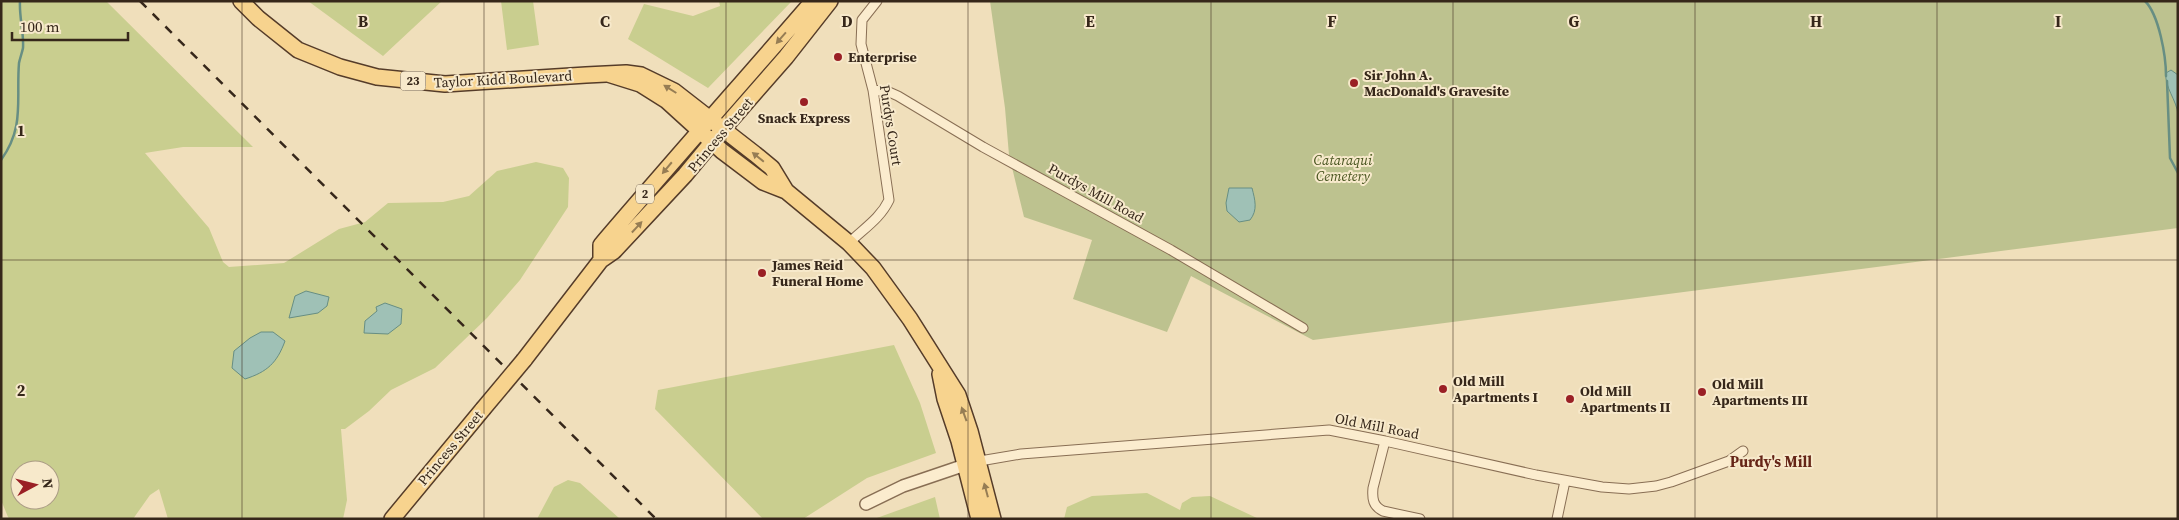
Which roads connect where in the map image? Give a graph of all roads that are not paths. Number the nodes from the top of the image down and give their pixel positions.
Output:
1 (241, 1) edge
2 (813, 1) edge
3 (877, 1) edge
4 (830, 2) edge
5 (608, 74) junction
6 (873, 90) junction
7 (709, 118) junction
8 (723, 129) junction
9 (698, 130) junction
10 (712, 142) junction
11 (786, 191) junction
12 (849, 243) junction
13 (601, 260) junction
14 (1303, 328) dead end
15 (1385, 441) junction
16 (1743, 451) dead end
17 (972, 463) junction
18 (1565, 481) junction
19 (866, 504) dead end
20 (392, 519) edge
21 (980, 519) edge
22 (993, 519) edge
23 (1420, 519) edge
24 (1557, 519) edge

1 - 5 main road, Taylor Kidd Boulevard / 23
2 -> 7 main road, Princess Street / 2
3 - 6 street, Purdys Court
4 - 8 main road, Princess Street / 2
7 -> 5 main road, Taylor Kidd Boulevard / 23
5 - 9 main road, Taylor Kidd Boulevard / 23
6 - 12 street, Purdys Court
6 - 14 street, Purdys Mill Road
7 - 8 main road, Taylor Kidd Boulevard / 23
7 - 9 main road, Princess Street / 2
8 - 10 main road, Princess Street / 2
11 -> 8 main road, Taylor Kidd Boulevard
9 - 10 main road, Taylor Kidd Boulevard
9 -> 13 main road, Princess Street / 2
10 - 11 main road, Taylor Kidd Boulevard
13 -> 10 main road, Princess Street / 2
11 - 12 main road
12 - 17 main road
13 - 20 main road, Princess Street / 2, bridge
15 - 17 street, Old Mill Road
15 - 18 street, Old Mill Road
15 - 23 street
16 - 18 street, Old Mill Road
17 - 19 street
17 - 21 main road
22 -> 17 main road
18 - 24 street

